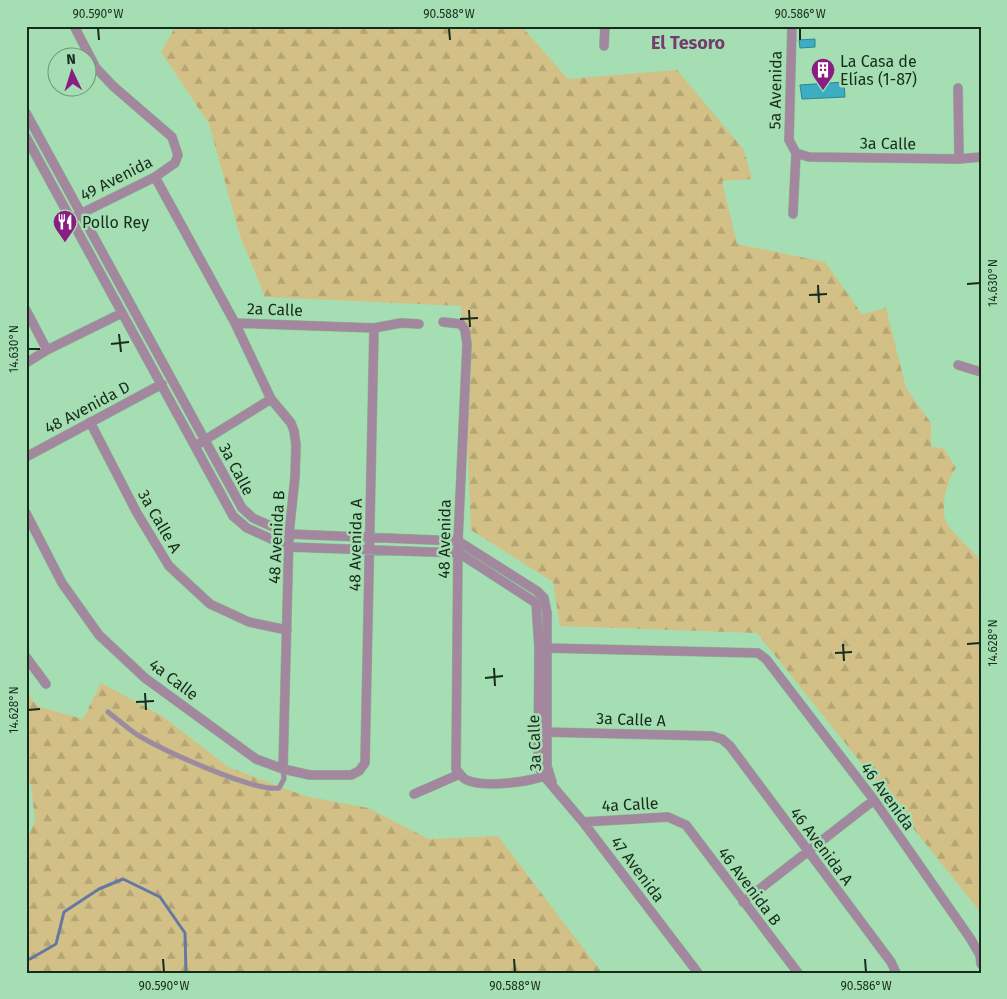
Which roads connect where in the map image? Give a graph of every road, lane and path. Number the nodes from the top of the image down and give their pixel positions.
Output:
1 (605, 26) edge
2 (792, 26) edge
3 (78, 28) edge
4 (604, 46) dead end
5 (958, 88) dead end
6 (26, 113) edge
7 (27, 138) edge
8 (796, 153) junction
9 (981, 157) edge
10 (959, 160) junction
11 (155, 177) junction
12 (81, 212) junction
13 (793, 214) dead end
14 (70, 220) junction
15 (26, 310) edge
16 (122, 313) junction
17 (442, 322) dead end
18 (235, 323) junction
19 (419, 324) dead end
20 (374, 328) junction
21 (47, 350) junction
22 (26, 363) edge
23 (958, 365) dead end
24 (981, 372) edge
25 (162, 384) junction
26 (271, 399) junction
27 (90, 422) junction
28 (205, 440) junction
29 (195, 446) junction
30 (26, 457) edge
31 (26, 513) edge
32 (289, 534) junction
33 (370, 537) junction
34 (458, 541) junction
35 (289, 546) junction
36 (370, 549) junction
37 (458, 553) junction
38 (287, 630) junction
39 (544, 648) junction
40 (26, 657) edge
41 (46, 684) dead end
42 (108, 712) dead end
43 (543, 732) junction
44 (722, 739) joint
45 (365, 764) joint
46 (283, 769) junction
47 (460, 774) junction
48 (546, 775) junction
49 (553, 785) joint
50 (414, 794) dead end
51 (874, 800) junction
52 (678, 820) joint
53 (583, 822) junction
54 (807, 851) junction
55 (743, 902) junction
56 (980, 958) edge
57 (698, 973) edge
58 (798, 973) edge
59 (896, 973) edge

1 - 4 street
2 - 8 street, 5a Avenida
3 - 11 street, 49 Avenida
5 - 10 street
6 - 12 street, 3a Calle
7 - 14 street, 3a Calle
8 - 10 street, 3a Calle
8 - 13 street, 5a Avenida
9 - 10 street, 3a Calle
11 - 12 street, 49 Avenida
11 - 18 street, 2a Calle
12 - 14 street, 49 Avenida
12 - 28 street, 3a Calle
14 - 16 street, 3a Calle
15 - 21 street
16 - 21 street
16 - 25 street, 3a Calle
17 - 34 street, 48 Avenida
18 - 20 street, 2a Calle
18 - 26 street, 48 Avenida B
19 - 20 street, 2a Calle
20 - 33 street, 48 Avenida A
21 - 22 street
23 - 24 street
25 - 27 street, 48 Avenida D
25 - 29 street, 3a Calle
26 - 28 street
26 - 32 street, 48 Avenida B
27 - 30 street, 48 Avenida D
27 - 38 street, 3a Calle A
28 - 29 street
28 - 32 street, 3a Calle
29 - 35 street, 3a Calle
31 - 46 street, 4a Calle
32 - 33 street, 3a Calle
32 - 35 street, 48 Avenida B
33 - 34 street, 3a Calle
33 - 36 street, 48 Avenida A
34 - 37 street, 48 Avenida
34 - 39 street, 3a Calle
35 - 36 street, 3a Calle
35 - 38 street, 48 Avenida B
36 - 37 street, 3a Calle
36 - 45 street, 48 Avenida A
37 - 39 street, 3a Calle
37 - 47 street, 48 Avenida
38 - 46 street, 48 Avenida B
39 - 43 street, 3a Calle
39 - 51 street, 46 Avenida
40 - 41 street
42 - 46 lane
43 - 44 street, 3a Calle A
43 - 48 street, 3a Calle
44 - 54 street, 46 Avenida A
45 - 46 street, 4a Calle
47 - 48 street
47 - 50 street
48 - 49 street, 3a Calle
49 - 53 street, 47 Avenida
51 - 54 street
51 - 56 street, 46 Avenida
52 - 53 street, 4a Calle
52 - 55 street, 46 Avenida B
53 - 57 street, 47 Avenida
54 - 55 street
54 - 59 street, 46 Avenida A
55 - 58 street, 46 Avenida B

